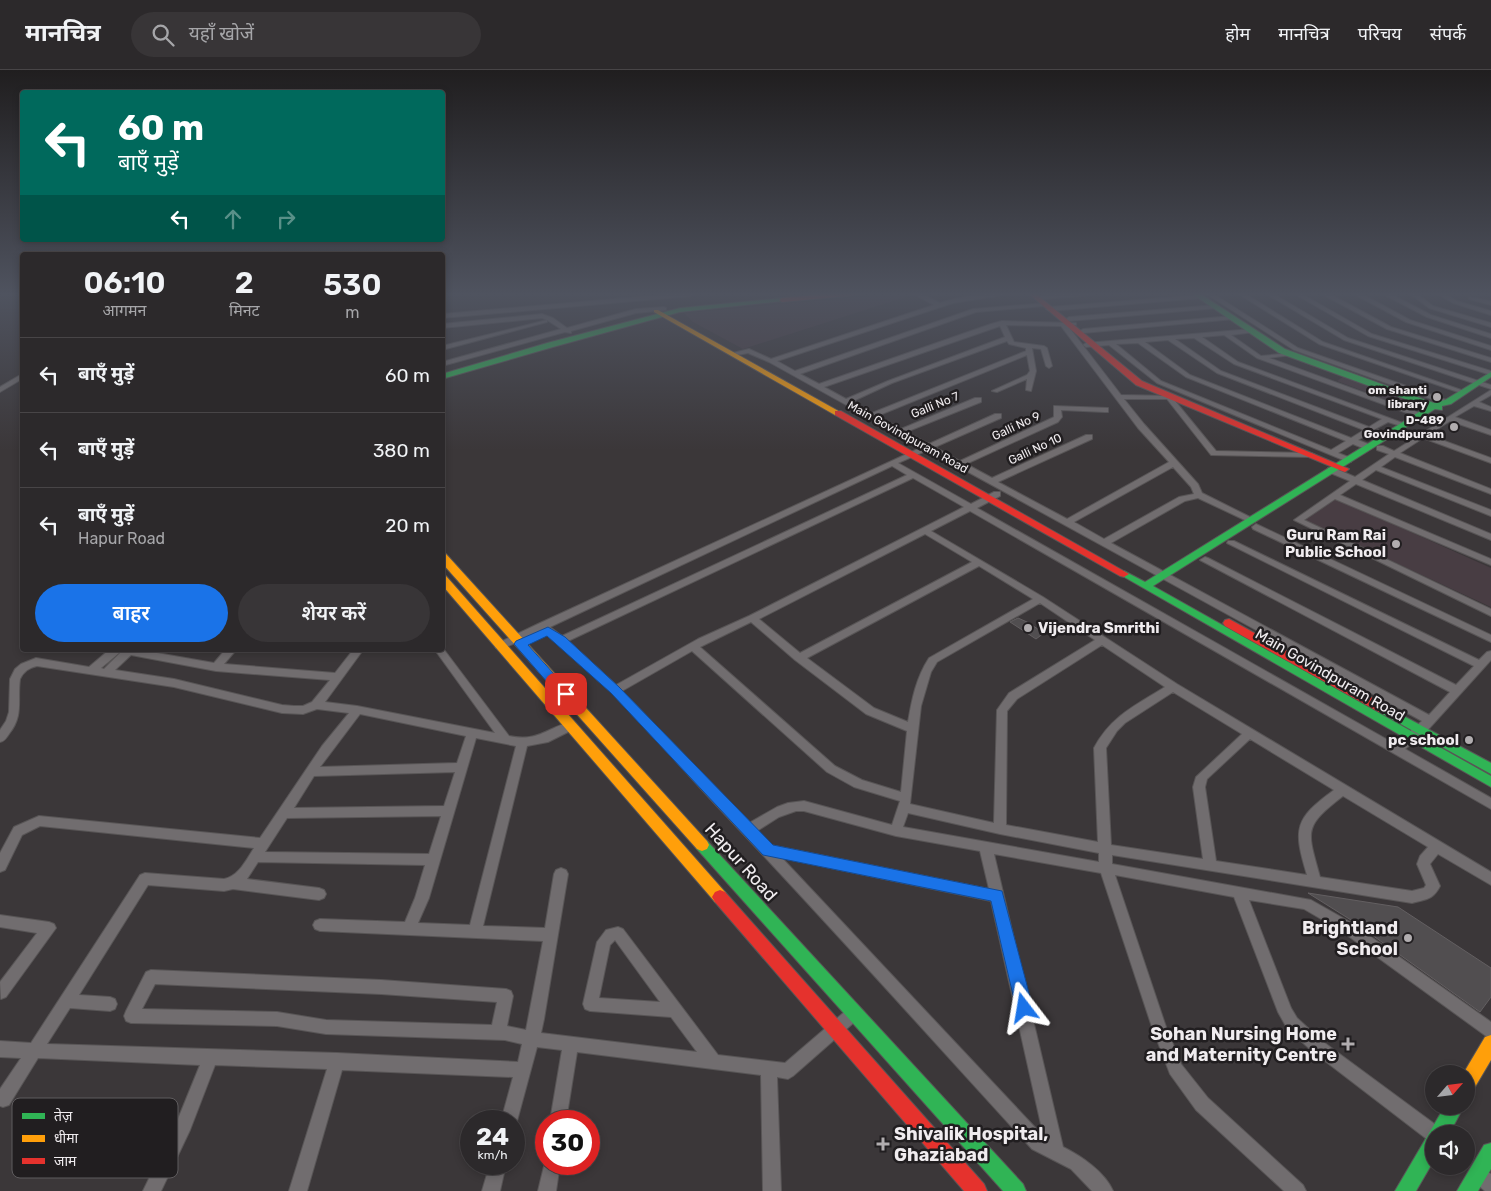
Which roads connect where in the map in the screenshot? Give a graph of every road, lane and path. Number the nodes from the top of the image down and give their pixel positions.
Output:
1 (516, 345) edge
2 (526, 345) edge
3 (549, 345) edge
4 (722, 345) edge
5 (818, 345) edge
6 (875, 345) edge
7 (938, 345) edge
8 (990, 345) edge
9 (1026, 345) edge
10 (1028, 345) edge
11 (1091, 345) edge
12 (1092, 345) edge
13 (1092, 345) edge
14 (1113, 345) edge
15 (1146, 345) edge
16 (1180, 345) edge
17 (1210, 345) edge
18 (1242, 345) edge
19 (1275, 345) edge
20 (1281, 345) edge
21 (1329, 345) edge
22 (1365, 345) edge
23 (1402, 345) edge
24 (1444, 345) edge
25 (1030, 352) junction
26 (736, 353) junction
27 (1290, 354) junction
28 (1264, 357) dead end
29 (1491, 360) edge
30 (771, 361) junction
31 (445, 363) edge
32 (1049, 366) dead end
33 (445, 370) edge
34 (1032, 373) junction
35 (794, 374) junction
36 (1491, 374) edge
37 (445, 376) edge
38 (20, 377) edge
39 (1478, 382) junction
40 (0, 383) edge
41 (10, 384) junction
42 (818, 387) junction
43 (1491, 387) edge
44 (0, 390) edge
45 (1030, 390) dead end
46 (995, 392) dead end
47 (1463, 392) junction
48 (1491, 392) edge
49 (1119, 397) junction
50 (1170, 397) junction
51 (978, 400) dead end
52 (844, 402) junction
53 (1474, 403) junction
54 (1443, 408) junction
55 (1491, 408) edge
56 (1105, 410) dead end
57 (1421, 415) junction
58 (870, 416) junction
59 (998, 416) dead end
60 (1387, 419) junction
61 (1404, 425) junction
62 (1370, 430) junction
63 (899, 432) junction
64 (1491, 433) edge
65 (1422, 435) junction
66 (1386, 436) junction
67 (1089, 437) dead end
68 (1351, 441) junction
69 (1368, 448) junction
70 (1380, 448) junction
71 (920, 453) junction
72 (1332, 453) junction
73 (1311, 455) junction
74 (1396, 455) junction
75 (1491, 461) edge
76 (1174, 463) junction
77 (895, 464) junction
78 (958, 465) junction
79 (1342, 467) junction
80 (1375, 467) junction
81 (913, 475) junction
82 (1355, 480) junction
83 (992, 482) junction
84 (1491, 492) edge
85 (1199, 495) junction
86 (1333, 495) junction
87 (993, 496) junction
88 (971, 507) junction
89 (1491, 513) edge
90 (1066, 523) junction
91 (1254, 523) junction
92 (924, 530) junction
93 (1491, 537) edge
94 (1104, 543) junction
95 (1232, 543) junction
96 (445, 559) edge
97 (1204, 560) junction
98 (978, 562) junction
99 (1491, 562) edge
100 (445, 581) edge
101 (1160, 583) junction
102 (1040, 600) junction
103 (1491, 613) edge
104 (752, 618) junction
105 (545, 628) junction
106 (1491, 639) edge
107 (561, 640) junction
108 (1102, 640) junction
109 (518, 641) junction
110 (694, 647) junction
111 (503, 648) junction
112 (114, 652) edge
113 (124, 652) edge
114 (137, 652) edge
115 (229, 652) edge
116 (357, 652) edge
117 (441, 652) edge
118 (1491, 654) edge
119 (799, 658) junction
120 (1480, 665) junction
121 (216, 667) junction
122 (92, 670) junction
123 (106, 673) junction
124 (338, 677) junction
125 (1174, 686) junction
126 (615, 690) junction
127 (1456, 690) junction
128 (316, 705) junction
129 (357, 710) junction
130 (1429, 720) junction
131 (570, 726) junction
132 (913, 729) junction
133 (1420, 730) junction
134 (1250, 733) junction
135 (472, 734) junction
136 (0, 738) edge
137 (1411, 738) junction
138 (506, 740) junction
139 (522, 743) junction
140 (1396, 750) junction
141 (462, 767) junction
142 (1491, 769) edge
143 (311, 772) junction
144 (1491, 782) edge
145 (1342, 790) junction
146 (905, 803) junction
147 (1491, 804) edge
148 (449, 811) junction
149 (284, 812) junction
150 (1000, 829) junction
151 (748, 830) junction
152 (896, 831) junction
153 (263, 844) junction
154 (1438, 846) junction
155 (986, 848) junction
156 (1105, 849) junction
157 (768, 850) junction
158 (254, 857) junction
159 (434, 860) junction
160 (1210, 865) junction
161 (0, 866) edge
162 (1106, 869) junction
163 (561, 874) dead end
164 (1491, 880) edge
165 (1315, 881) junction
166 (233, 883) junction
167 (1238, 892) junction
168 (319, 894) dead end
169 (997, 896) junction
170 (0, 921) edge
171 (320, 924) dead end
172 (409, 928) junction
173 (475, 932) junction
174 (551, 935) junction
175 (1, 992) edge
176 (68, 1001) junction
177 (110, 1004) dead end
178 (676, 1010) junction
179 (854, 1013) junction
180 (836, 1029) junction
181 (1491, 1031) edge
182 (498, 1033) junction
183 (531, 1039) junction
184 (1491, 1043) edge
185 (571, 1044) junction
186 (0, 1049) edge
187 (35, 1051) junction
188 (210, 1058) junction
189 (337, 1062) junction
190 (714, 1062) junction
191 (768, 1068) junction
192 (523, 1070) junction
193 (1475, 1071) edge
194 (3, 1099) dead end
195 (512, 1110) edge
196 (560, 1110) edge
197 (1425, 1127) edge
198 (178, 1137) edge
199 (1056, 1152) junction
200 (1491, 1152) edge
201 (1425, 1157) edge
202 (1478, 1174) junction
203 (495, 1175) edge
204 (550, 1175) edge
205 (158, 1178) edge
206 (1491, 1185) edge
207 (152, 1191) edge
208 (298, 1191) edge
209 (491, 1191) edge
210 (547, 1191) edge
211 (772, 1191) edge
212 (977, 1191) edge
213 (1016, 1191) edge
214 (1104, 1191) edge
215 (1297, 1191) edge
216 (1405, 1191) edge
217 (1467, 1191) edge

1 - 31 street
2 - 33 street
3 - 37 street
4 - 26 street, Main Govindpuram Road
5 - 30 street
6 - 35 street
7 - 42 street
8 - 52 street
9 - 25 street
10 - 32 street
11 - 49 street
12 - 50 street
13 - 79 street
14 - 72 street
15 - 68 street
16 - 62 street
17 - 60 street
18 - 57 street
19 - 27 street
20 - 54 street
21 - 47 street
22 - 39 street
23 - 36 street
24 - 29 street
25 - 34 street
25 - 58 street
26 - 30 street
26 - 71 street, Main Govindpuram Road
27 - 28 street
27 - 54 street
30 - 35 street
34 - 45 street
34 - 46 street
35 - 42 street
36 - 39 street
38 - 41 street
39 - 43 street
39 - 47 street
40 - 41 street
41 - 44 street
42 - 52 street
47 - 54 street
48 - 53 street
49 - 50 street
49 - 76 street
50 - 73 street
50 - 73 street
51 - 63 street, Galli No 7
52 - 58 street
53 - 54 street
53 - 55 street
54 - 57 street
54 - 64 street
54 - 65 street
54 - 70 street
56 - 78 street, Galli No 9
57 - 61 street
58 - 63 street
59 - 71 street
60 - 61 street
60 - 62 street
61 - 66 street
62 - 66 street
62 - 68 street
63 - 71 street
65 - 74 street
65 - 75 street
66 - 69 street
67 - 83 street, Galli No 10
68 - 69 street
68 - 72 street
69 - 79 street
70 - 74 street
70 - 79 street
71 - 77 street
71 - 78 street
71 - 87 street, Main Govindpuram Road
72 - 79 street
73 - 79 street
74 - 80 street
74 - 84 street
76 - 85 street
76 - 90 street
77 - 81 street
77 - 105 street
78 - 83 street
79 - 82 street
79 - 91 street
80 - 82 street
80 - 89 street
81 - 88 street
81 - 107 street
82 - 86 street
82 - 93 street
83 - 90 street
85 - 91 street
85 - 94 street
86 - 99 street
86 - 103 street
87 - 88 street
87 - 101 street, Main Govindpuram Road
88 - 92 street
88 - 140 street
90 - 94 street
91 - 95 street
91 - 101 street
91 - 106 street
92 - 98 street
92 - 104 street
94 - 101 street
95 - 97 street
95 - 120 street
96 - 109 street, Hapur Road
97 - 101 street
97 - 127 street
98 - 102 street
98 - 119 street
100 - 111 street
101 - 130 street
101 - 133 street, Main Govindpuram Road
101 - 137 street, Main Govindpuram Road
102 - 108 street
102 - 132 street
104 - 110 street
104 - 119 street
105 - 107 street
105 - 109 street
107 - 126 street
108 - 125 street
108 - 150 street
109 - 111 street
109 - 179 street, Hapur Road
110 - 126 street
110 - 146 street
111 - 131 street
112 - 122 street
113 - 123 street
114 - 121 street
115 - 121 street
116 - 124 street
117 - 138 street
118 - 120 street
119 - 132 street
120 - 127 street
121 - 124 street
122 - 123 street
122 - 136 street
123 - 128 street
124 - 128 street
125 - 134 street
125 - 156 street
126 - 151 street
127 - 130 street
128 - 129 street
129 - 135 street
129 - 143 street
130 - 133 street
131 - 139 street
131 - 180 street
132 - 146 street
133 - 137 street
133 - 142 street, Main Govindpuram Road
134 - 145 street
134 - 160 street
135 - 138 street
135 - 141 street
137 - 140 street
137 - 144 street, Main Govindpuram Road
138 - 139 street
139 - 173 street
140 - 147 street
141 - 143 street
141 - 148 street
143 - 149 street
145 - 154 street
145 - 165 street
146 - 150 street
146 - 152 street
148 - 149 street
148 - 159 street
149 - 153 street
150 - 156 street
151 - 152 street
151 - 157 street
152 - 155 street
153 - 158 street
153 - 161 street
154 - 164 street
154 - 165 street
155 - 162 street
155 - 169 street
156 - 160 street
156 - 162 street
157 - 169 street
157 - 199 street
158 - 159 street
158 - 166 street
159 - 172 street
160 - 165 street
162 - 167 street
162 - 215 street
163 - 174 street
166 - 168 street
166 - 176 street
167 - 181 street
167 - 197 street
169 - 199 street
170 - 175 street
171 - 172 street
172 - 173 street
173 - 174 street
174 - 183 street
176 - 177 street
176 - 187 street
178 - 178 street
178 - 190 street
179 - 180 street
179 - 213 street, Hapur Road
180 - 191 street
180 - 212 street
182 - 182 street
182 - 183 street
183 - 185 street
183 - 192 street
184 - 193 street
185 - 190 street
185 - 196 street
186 - 187 street
187 - 188 street
187 - 194 street
188 - 189 street
188 - 198 street
189 - 192 street
189 - 208 street
190 - 191 street
191 - 211 street
192 - 195 street
199 - 214 street
200 - 202 street
201 - 216 street
202 - 206 street
202 - 217 street
203 - 209 street
204 - 210 street
205 - 207 street

